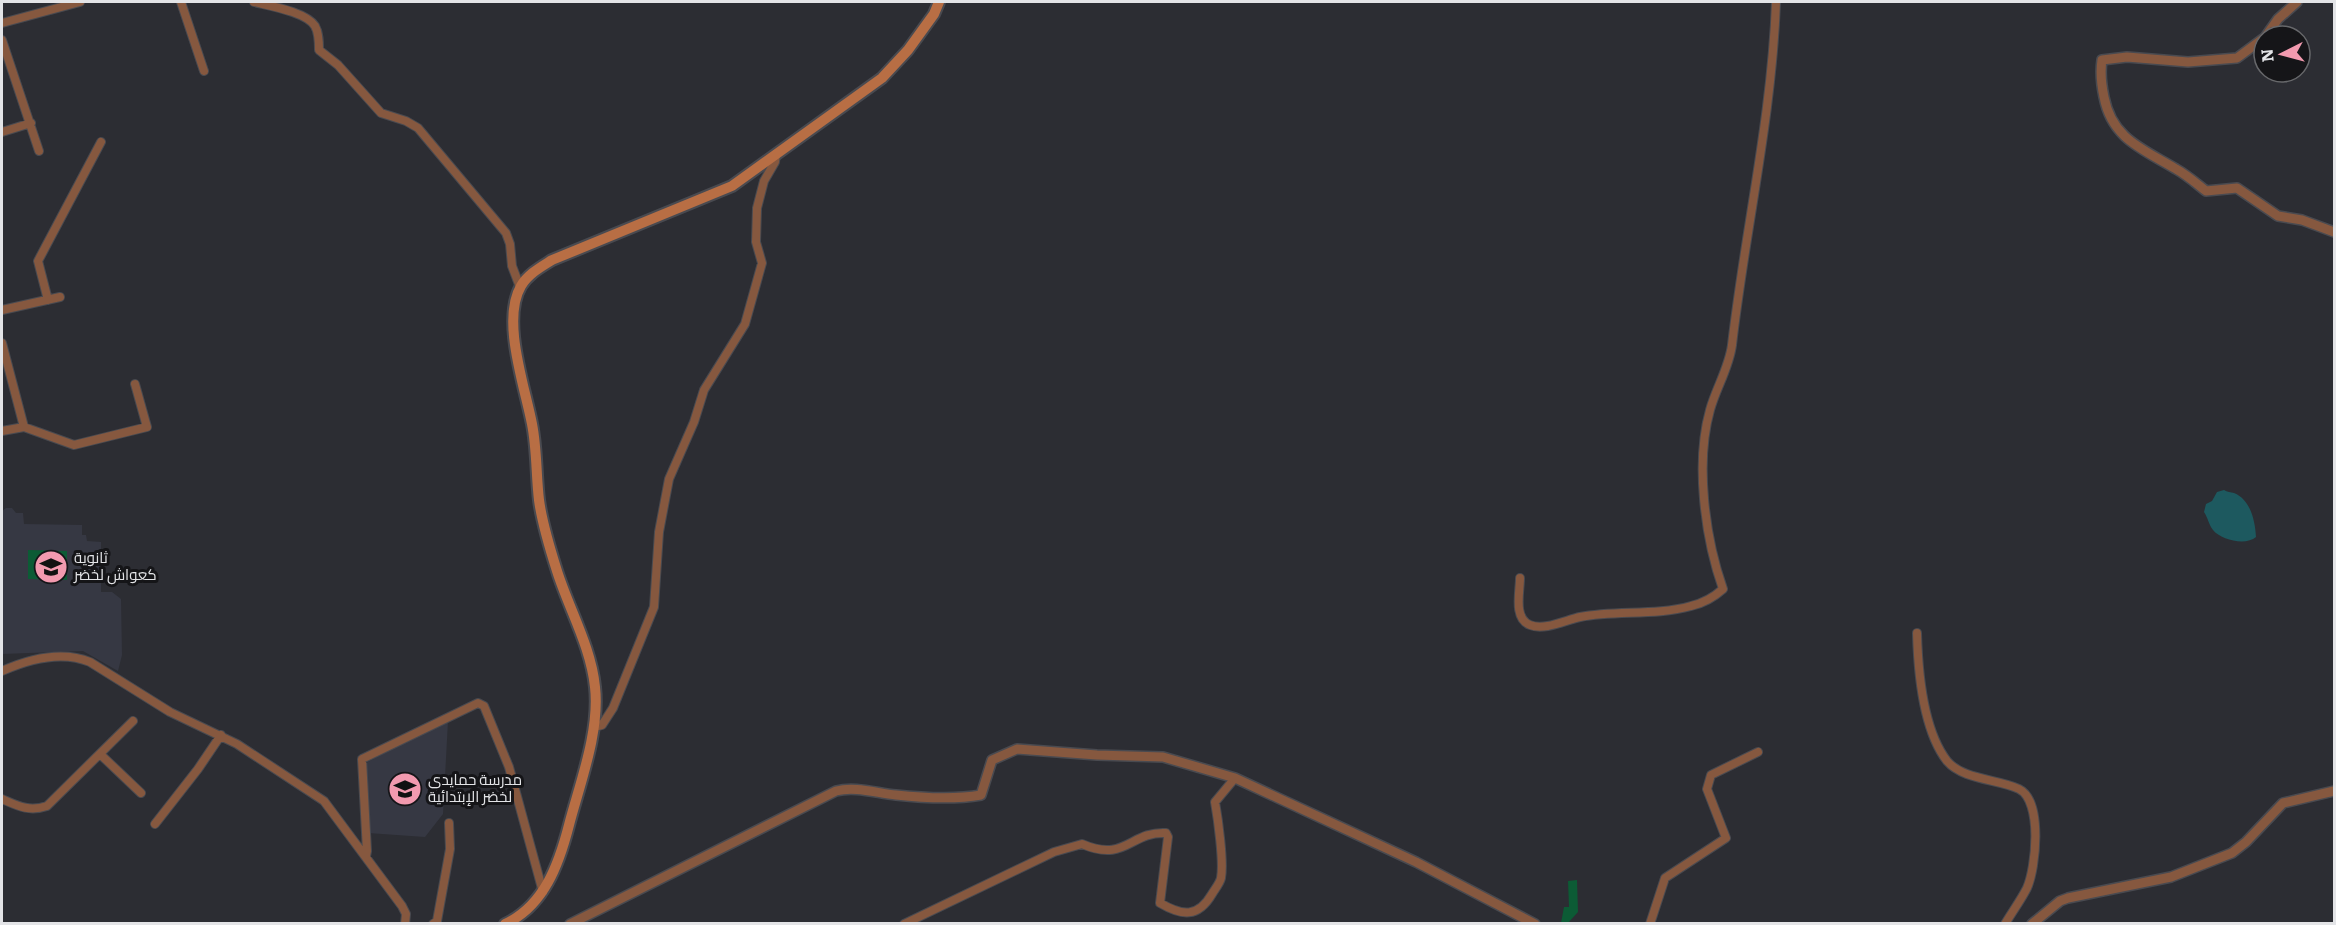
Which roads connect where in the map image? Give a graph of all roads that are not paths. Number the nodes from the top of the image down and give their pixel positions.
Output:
1 (80, 2) edge
2 (181, 2) edge
3 (254, 2) edge
4 (939, 2) edge
5 (1776, 2) edge
6 (2297, 2) edge
7 (2, 22) edge
8 (2274, 24) edge
9 (2, 40) edge
10 (2252, 47) edge
11 (204, 71) dead end
12 (31, 123) junction
13 (2, 132) edge
14 (101, 142) dead end
15 (39, 151) dead end
16 (776, 154) junction
17 (2334, 232) edge
18 (520, 287) junction
19 (60, 297) dead end
20 (48, 300) junction
21 (2, 309) edge
22 (2, 343) edge
23 (5, 369) edge
24 (135, 384) dead end
25 (24, 427) junction
26 (2, 431) edge
27 (1520, 578) dead end
28 (1917, 633) dead end
29 (2, 671) edge
30 (133, 722) dead end
31 (594, 727) junction
32 (221, 735) junction
33 (1758, 752) dead end
34 (101, 755) junction
35 (1235, 778) junction
36 (2334, 791) edge
37 (141, 793) dead end
38 (2, 798) edge
39 (449, 823) dead end
40 (155, 824) dead end
41 (366, 856) junction
42 (543, 892) junction
43 (405, 924) edge
44 (433, 924) edge
45 (505, 924) edge
46 (570, 924) edge
47 (904, 924) edge
48 (1535, 924) edge
49 (1650, 924) edge
50 (2005, 924) edge
51 (2032, 924) edge

1 - 7 street
2 - 11 street
3 - 18 street
4 - 16 main road
5 - 27 street
6 - 8 street
9 - 12 street
10 - 17 street
12 - 13 street
12 - 15 street
14 - 20 street
16 - 18 main road
16 - 31 street
18 - 31 main road
19 - 20 street
20 - 21 street
22 - 23 street
23 - 25 street
24 - 25 street
25 - 26 street
28 - 50 street
29 - 32 street
30 - 34 street
31 - 42 main road
32 - 40 street
32 - 41 street
33 - 49 street
34 - 37 street
34 - 38 street
35 - 46 street
35 - 47 street
35 - 48 street
36 - 51 street
39 - 44 street
41 - 42 street
41 - 43 street
42 - 45 main road

